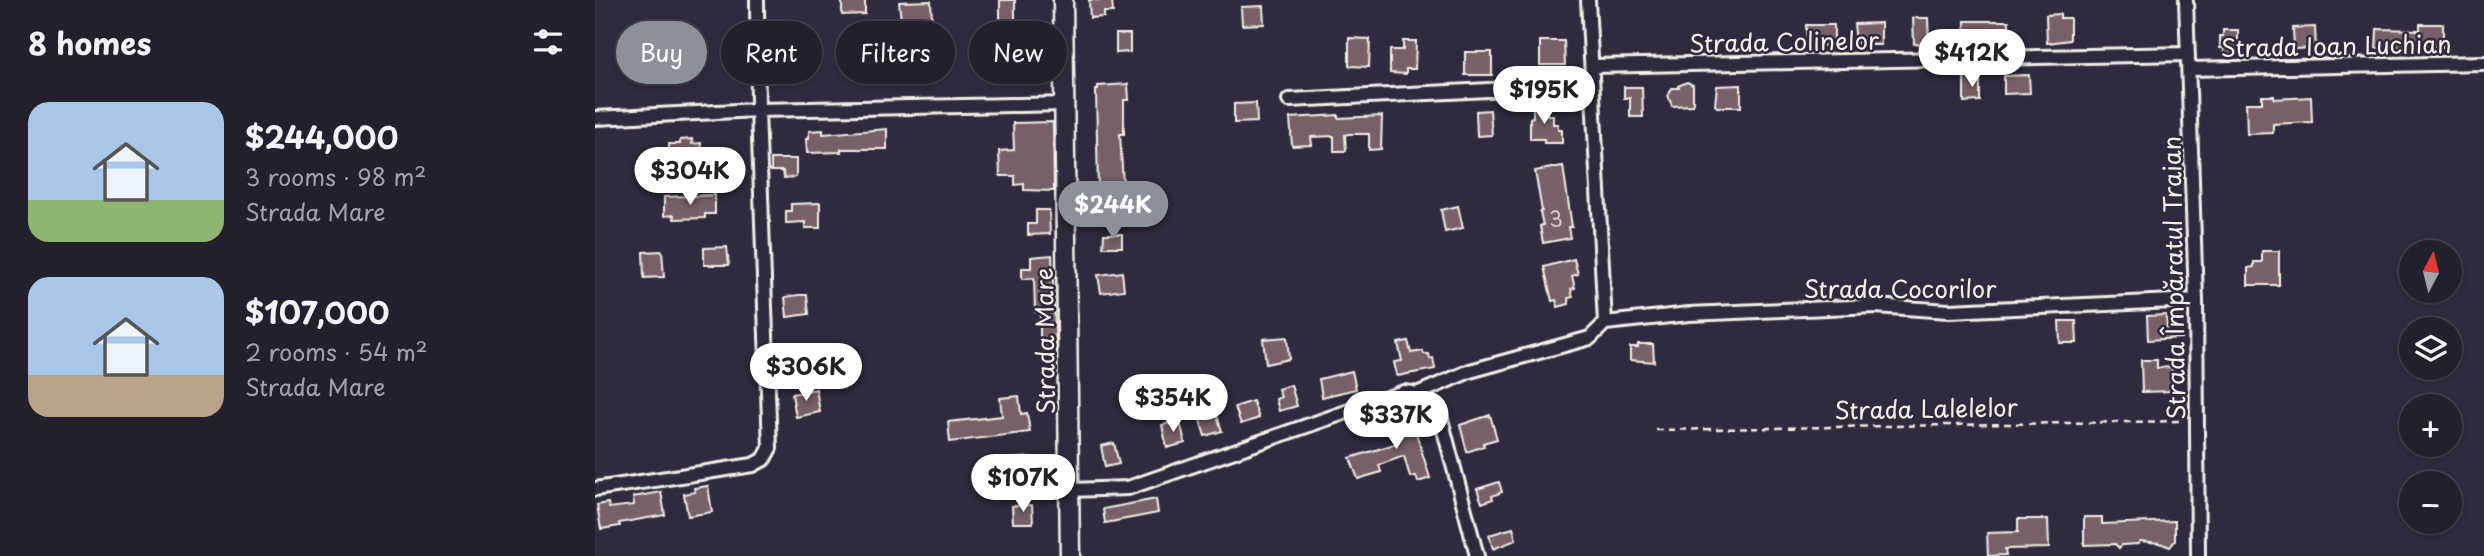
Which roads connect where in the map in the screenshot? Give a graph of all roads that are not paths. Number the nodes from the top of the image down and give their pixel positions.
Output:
1 (757, 0) edge
2 (1063, 0) edge
3 (1588, 0) edge
4 (2186, 0) edge
5 (2187, 54) junction
6 (2484, 63) edge
7 (1592, 66) junction
8 (2189, 69) junction
9 (1591, 85) junction
10 (1289, 100) dead end
11 (1066, 104) junction
12 (758, 110) junction
13 (595, 118) edge
14 (2196, 300) junction
15 (1605, 323) junction
16 (1419, 393) junction
17 (595, 489) edge
18 (1070, 490) junction
19 (1070, 556) edge
20 (1477, 556) edge
21 (2198, 556) edge

1 - 12 street
2 - 11 street, Strada Mare
3 - 7 street
4 - 5 street, Strada Împăratul Traian
5 - 7 street, Strada Colinelor
5 - 8 street, Strada Împăratul Traian
6 - 8 street, Strada Ioan Luchian
7 - 9 street
8 - 14 street, Strada Împăratul Traian
9 - 10 street
9 - 15 street
11 - 12 street
11 - 18 street, Strada Mare
12 - 13 street
12 - 17 street
14 - 15 street, Strada Cocorilor
14 - 21 street, Strada Împăratul Traian
15 - 16 street
16 - 18 street
16 - 20 street
18 - 19 street, Strada Mare

